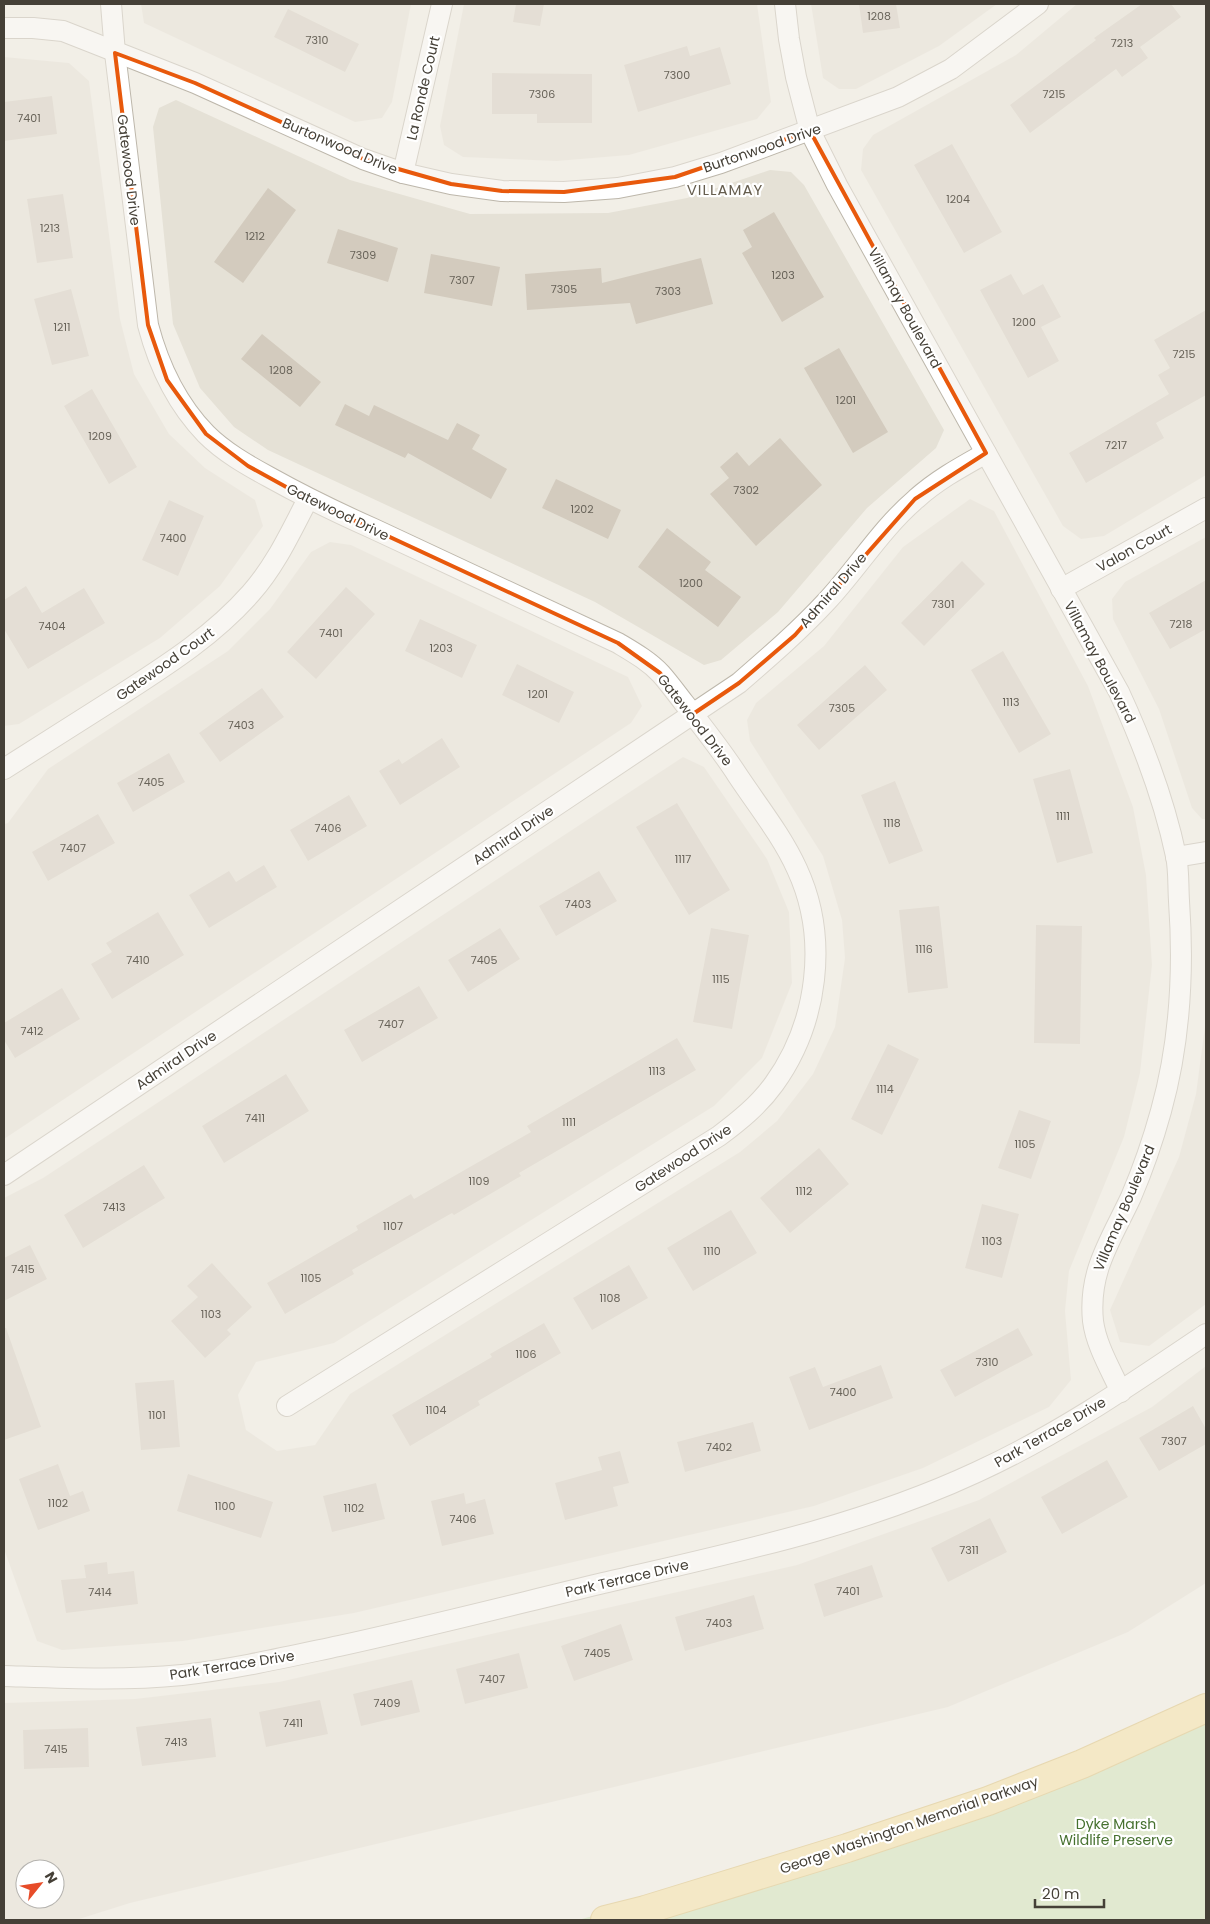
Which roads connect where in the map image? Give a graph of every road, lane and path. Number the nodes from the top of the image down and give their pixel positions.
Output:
1 (111, 4) edge
2 (442, 4) edge
3 (785, 4) edge
4 (1038, 4) edge
5 (4, 28) edge
6 (115, 53) junction
7 (810, 132) junction
8 (403, 173) junction
9 (986, 453) junction
10 (308, 499) junction
11 (1206, 508) edge
12 (1061, 589) junction
13 (693, 714) junction
14 (4, 769) edge
15 (1206, 852) edge
16 (1176, 857) junction
17 (4, 1175) edge
18 (1206, 1334) edge
19 (1121, 1392) junction
20 (287, 1406) dead end
21 (4, 1676) edge
22 (1206, 1708) edge
23 (604, 1920) edge

1 - 6 street, Gatewood Drive
2 - 8 street, La Ronde Court
3 - 7 street, Villamay Boulevard
4 - 7 street, Burtonwood Drive
5 - 6 street, Burtonwood Drive
6 - 8 street, Burtonwood Drive
6 - 10 street, Gatewood Drive
7 - 8 street, Burtonwood Drive
7 - 9 street, Villamay Boulevard
9 - 12 street, Villamay Boulevard
9 - 13 street, Admiral Drive
10 - 13 street, Gatewood Drive
10 - 14 street, Gatewood Court
11 - 12 street, Valon Court
12 - 16 street, Villamay Boulevard
13 - 17 street, Admiral Drive
13 - 20 street, Gatewood Drive
15 - 16 street
16 - 19 street, Villamay Boulevard
18 - 19 street, Park Terrace Drive
19 - 21 street, Park Terrace Drive
22 - 23 main road, George Washington Memorial Parkway

